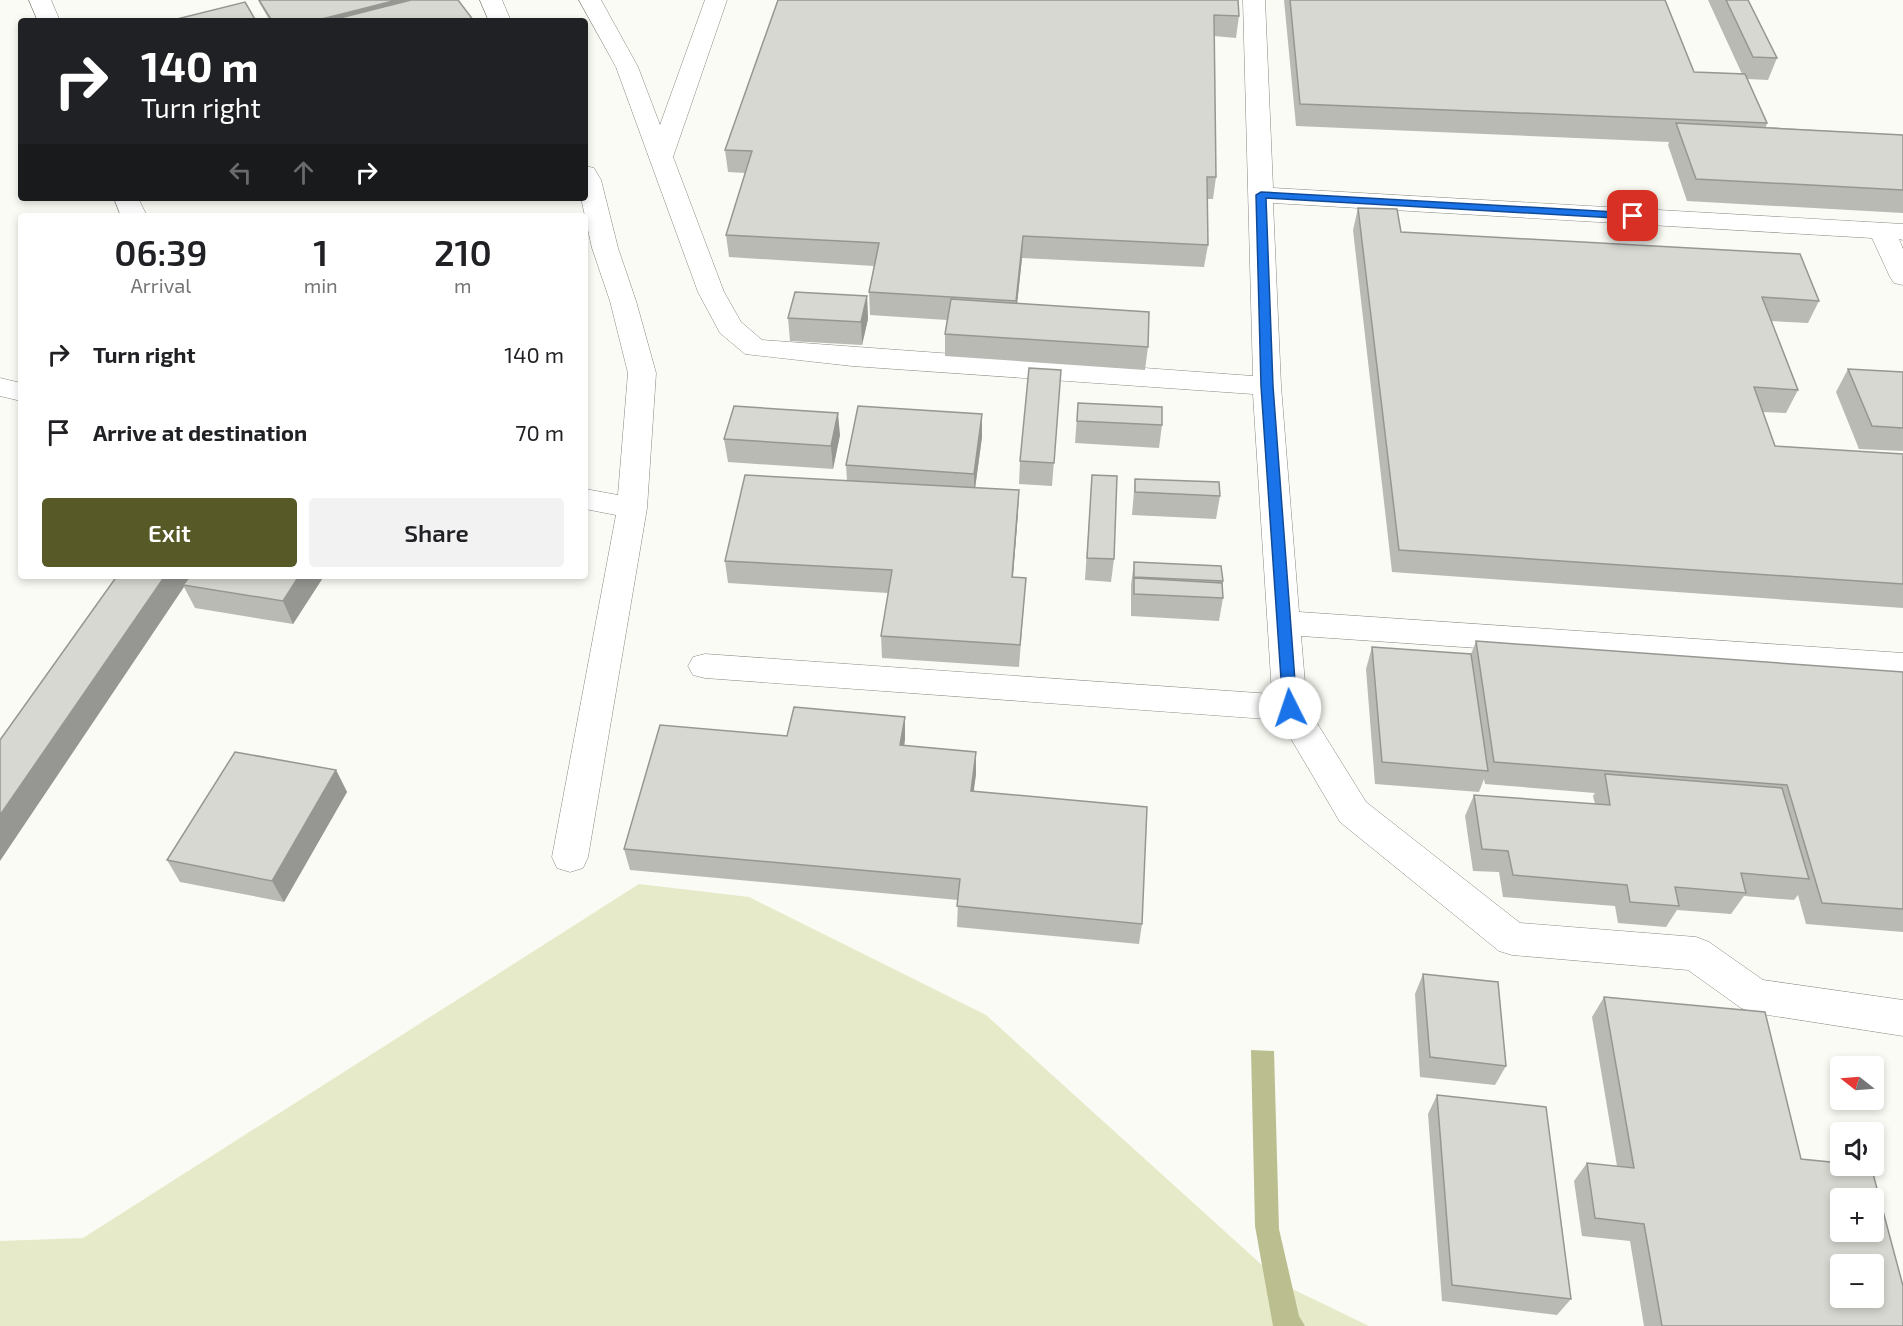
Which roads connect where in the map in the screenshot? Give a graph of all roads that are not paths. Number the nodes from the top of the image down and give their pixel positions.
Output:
1 (39, 0) edge
2 (491, 0) edge
3 (590, 0) edge
4 (716, 0) edge
5 (1254, 0) edge
6 (48, 18) edge
7 (499, 18) edge
8 (661, 156) junction
9 (588, 178) edge
10 (1261, 195) junction
11 (1893, 232) edge
12 (1903, 277) edge
13 (1267, 386) junction
14 (0, 387) edge
15 (18, 391) edge
16 (588, 500) edge
17 (632, 508) junction
18 (1283, 623) junction
19 (1903, 665) edge
20 (705, 666) dead end
21 (1290, 708) junction
22 (570, 857) dead end
23 (1903, 1018) edge

1 - 6 street
2 - 7 street
3 - 8 street
4 - 8 street
5 - 10 street
8 - 13 street
9 - 17 street
10 - 11 street
10 - 13 street
11 - 12 street
13 - 18 street
14 - 15 street
16 - 17 street
17 - 22 street
18 - 19 street
18 - 21 street
20 - 21 street
21 - 23 street

